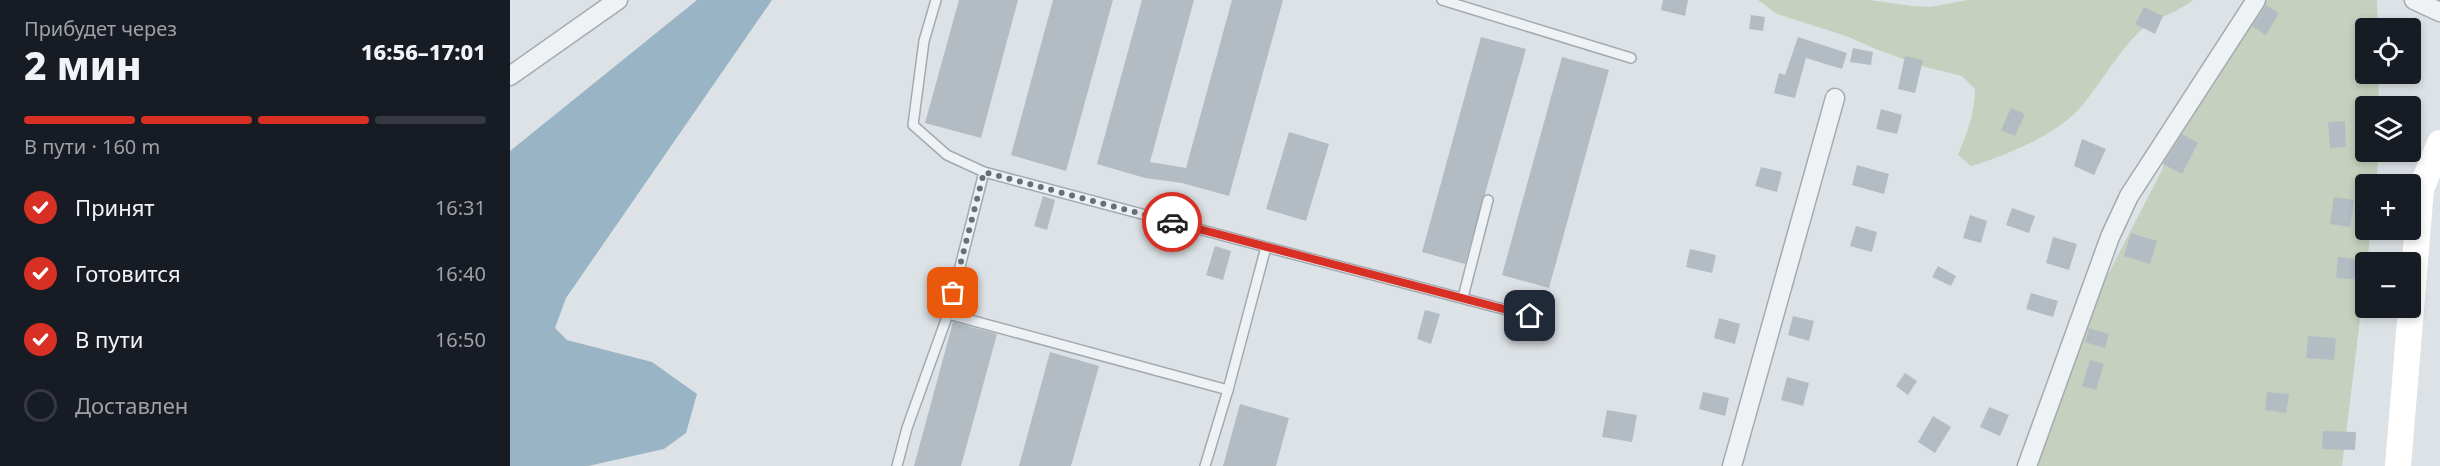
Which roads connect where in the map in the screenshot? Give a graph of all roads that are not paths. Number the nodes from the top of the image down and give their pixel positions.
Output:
1 (618, 0) edge
2 (936, 0) edge
3 (1442, 0) edge
4 (2256, 0) edge
5 (2414, 0) edge
6 (2440, 12) edge
7 (1631, 58) dead end
8 (510, 76) edge
9 (1835, 98) dead end
10 (2440, 143) edge
11 (984, 172) junction
12 (1488, 200) dead end
13 (1266, 246) junction
14 (1463, 297) junction
15 (948, 314) junction
16 (1530, 316) dead end
17 (1228, 390) junction
18 (897, 466) edge
19 (1205, 466) edge
20 (1732, 466) edge
21 (2027, 466) edge
22 (2398, 466) edge

1 - 8 street
2 - 11 lane
3 - 7 lane
4 - 21 street
5 - 6 street
9 - 20 street
10 - 22 main road
11 - 13 lane
11 - 15 lane
12 - 14 lane
13 - 14 lane
13 - 17 lane
14 - 16 lane
15 - 17 lane
15 - 18 lane
17 - 19 lane

